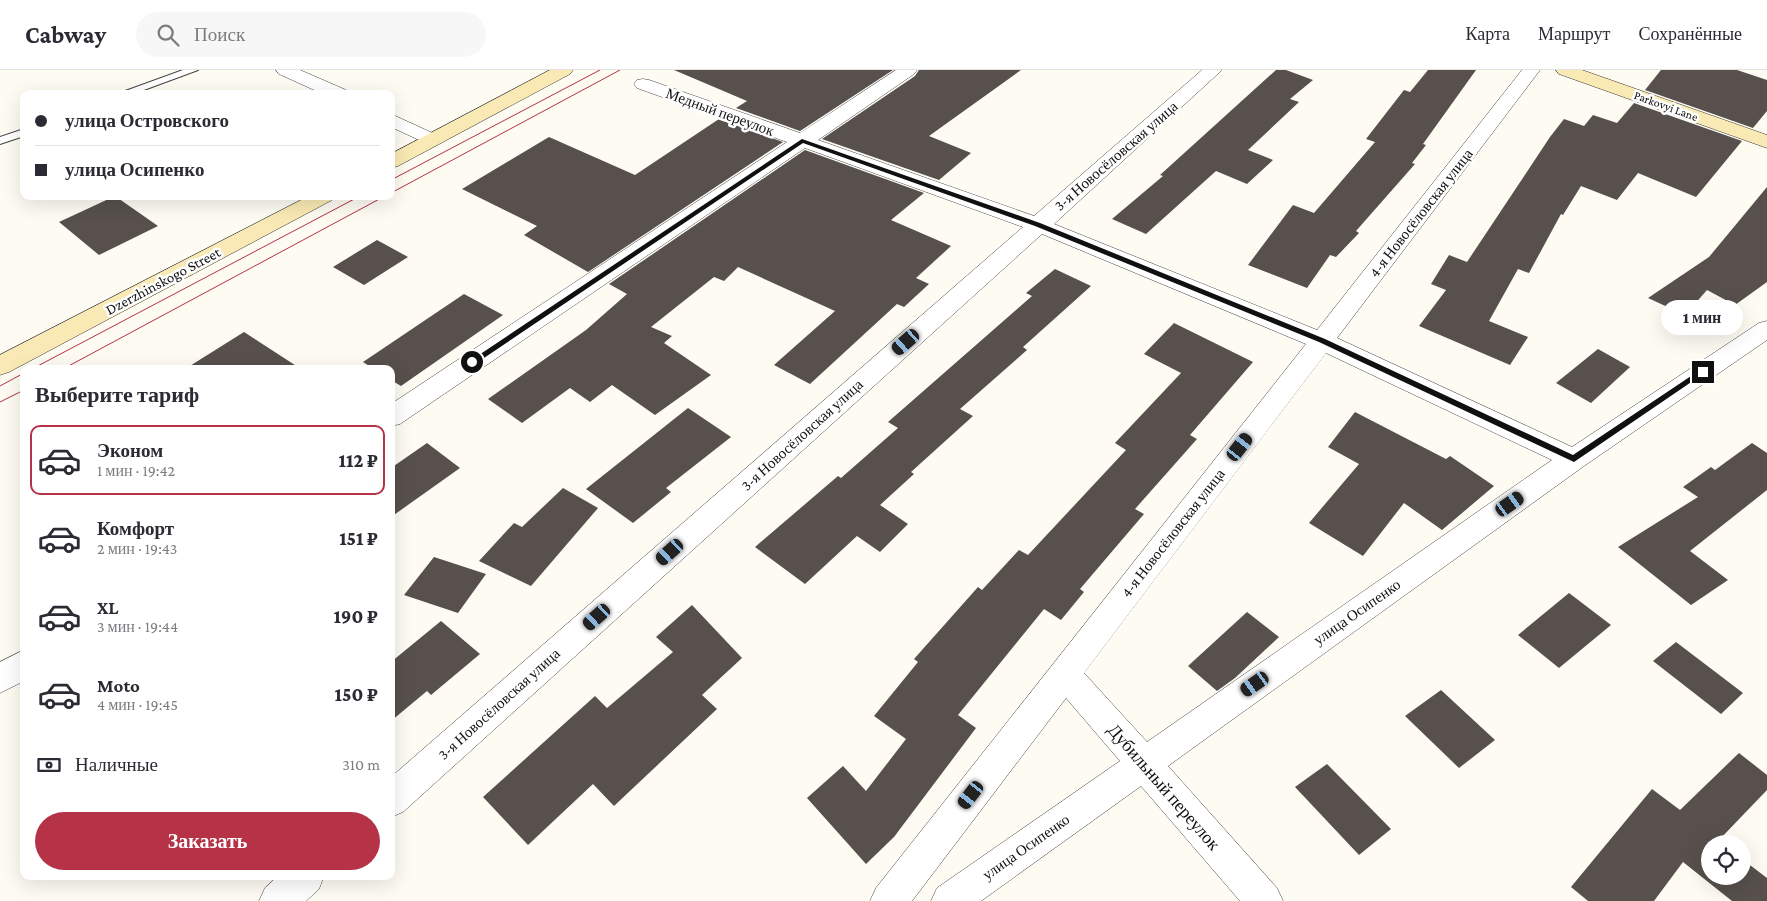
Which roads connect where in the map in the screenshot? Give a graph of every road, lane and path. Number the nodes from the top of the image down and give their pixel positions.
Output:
1 (193, 70) edge
2 (285, 70) edge
3 (564, 70) edge
4 (908, 70) edge
5 (1213, 70) edge
6 (1531, 70) edge
7 (1565, 70) edge
8 (643, 84) dead end
9 (134, 90) edge
10 (330, 90) edge
11 (395, 122) edge
12 (20, 134) edge
13 (432, 140) junction
14 (802, 141) junction
15 (0, 142) edge
16 (1767, 142) edge
17 (395, 160) edge
18 (317, 200) edge
19 (1038, 225) junction
20 (1767, 328) edge
21 (1322, 341) junction
22 (0, 366) edge
23 (395, 414) edge
24 (1574, 459) junction
25 (20, 667) edge
26 (1065, 674) junction
27 (0, 680) edge
28 (1144, 763) junction
29 (395, 796) edge
30 (302, 880) edge
31 (278, 901) edge
32 (888, 901) edge
33 (950, 901) edge
34 (1264, 901) edge

1 - 9 lane
2 - 10 street
3 - 13 main road
4 - 14 street
5 - 19 street, 3-я Новосёловская улица
6 - 21 street, 4-я Новосёловская улица
7 - 16 main road, Parkovyi Lane
8 - 14 street, Медный переулок
11 - 13 street
12 - 15 lane
13 - 17 main road
14 - 19 street, Медный переулок
14 - 23 street
18 - 22 main road, Dzerzhinskogo Street
19 - 21 street, Медный переулок
19 - 29 street, 3-я Новосёловская улица
20 - 24 street, улица Осипенко
21 - 24 street, Медный переулок
21 - 26 street, 4-я Новосёловская улица
24 - 28 street, улица Осипенко
25 - 27 street
26 - 28 street, Дубильный переулок
26 - 32 street, 4-я Новосёловская улица
28 - 33 street, улица Осипенко
28 - 34 street, Дубильный переулок
30 - 31 street

